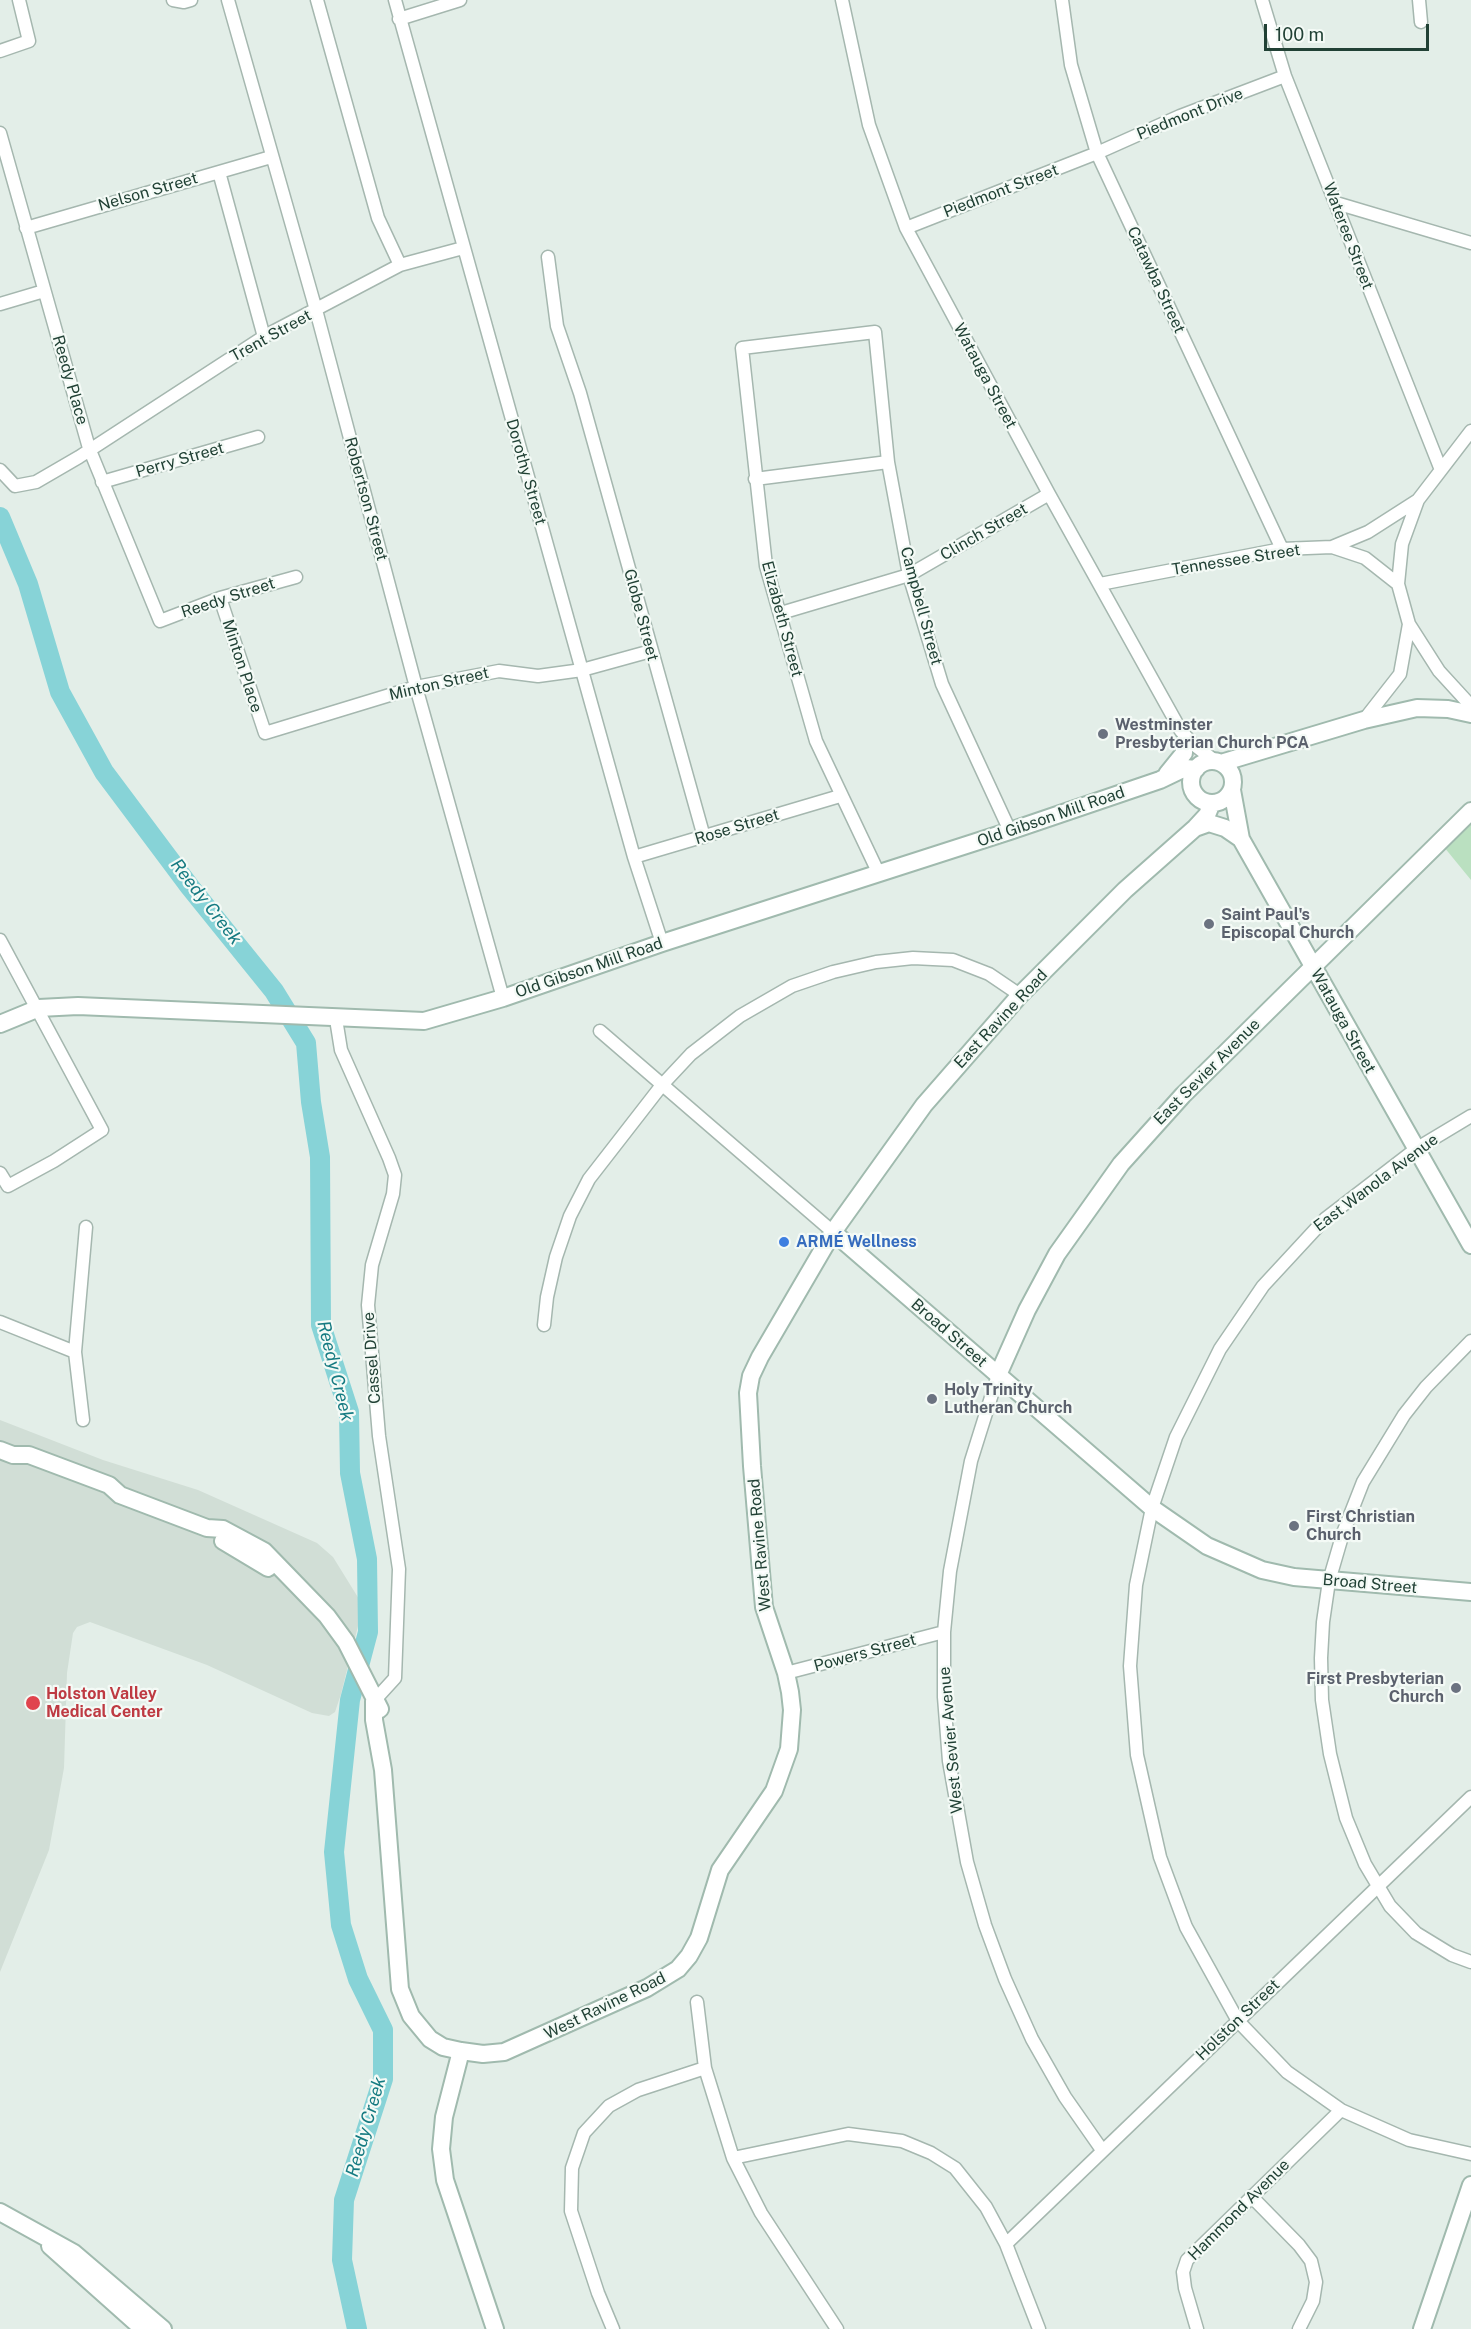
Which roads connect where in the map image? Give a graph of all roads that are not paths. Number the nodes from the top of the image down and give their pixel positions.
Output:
1 (19, 0) edge
2 (173, 0) edge
3 (191, 0) edge
4 (228, 0) edge
5 (316, 0) edge
6 (394, 0) edge
7 (460, 0) edge
8 (842, 0) edge
9 (1062, 0) edge
10 (1262, 0) edge
11 (1419, 0) edge
12 (399, 19) junction
13 (1421, 22) dead end
14 (0, 51) edge
15 (1285, 76) junction
16 (0, 133) edge
17 (1097, 153) junction
18 (270, 157) junction
19 (219, 172) junction
20 (1336, 203) junction
21 (26, 228) junction
22 (906, 228) junction
23 (1470, 241) edge
24 (463, 248) junction
25 (548, 257) dead end
26 (400, 265) junction
27 (44, 291) junction
28 (0, 304) edge
29 (316, 310) junction
30 (264, 337) junction
31 (742, 348) joint
32 (1471, 431) edge
33 (258, 437) dead end
34 (89, 448) junction
35 (888, 462) junction
36 (0, 470) edge
37 (1441, 470) junction
38 (755, 479) junction
39 (102, 482) junction
40 (1049, 494) junction
41 (1418, 500) junction
42 (1332, 547) junction
43 (1282, 549) junction
44 (909, 575) junction
45 (296, 577) dead end
46 (1100, 584) junction
47 (1398, 584) junction
48 (220, 598) junction
49 (781, 613) junction
50 (160, 621) joint
51 (1409, 624) junction
52 (651, 651) junction
53 (582, 670) junction
54 (416, 687) junction
55 (1471, 706) edge
56 (1471, 714) edge
57 (1365, 720) junction
58 (265, 733) joint
59 (1183, 736) junction
60 (1260, 753) junction
61 (1218, 762) junction
62 (1196, 768) junction
63 (1160, 780) junction
64 (1233, 786) junction
65 (840, 796) junction
66 (1204, 798) junction
67 (1471, 811) edge
68 (1195, 828) junction
69 (1010, 831) junction
70 (704, 837) junction
71 (1241, 839) junction
72 (634, 857) junction
73 (879, 874) junction
74 (0, 940) edge
75 (662, 944) junction
76 (1314, 967) junction
77 (1020, 995) junction
78 (503, 998) junction
79 (39, 1008) junction
80 (327, 1019) junction
81 (0, 1024) edge
82 (600, 1031) dead end
83 (662, 1085) junction
84 (1471, 1116) edge
85 (1416, 1149) junction
86 (0, 1173) edge
87 (86, 1227) dead end
88 (833, 1232) junction
89 (1471, 1245) edge
90 (0, 1322) edge
91 (544, 1325) dead end
92 (1471, 1341) edge
93 (75, 1352) junction
94 (998, 1375) junction
95 (83, 1420) dead end
96 (7, 1452) edge
97 (1152, 1508) junction
98 (1329, 1581) junction
99 (1471, 1592) edge
100 (944, 1632) junction
101 (786, 1673) junction
102 (373, 1696) junction
103 (1471, 1797) edge
104 (1378, 1887) junction
105 (1471, 1962) edge
106 (697, 2002) dead end
107 (1238, 2021) junction
108 (461, 2051) junction
109 (705, 2068) junction
110 (1341, 2110) junction
111 (1102, 2150) junction
112 (1471, 2154) edge
113 (734, 2158) junction
114 (1471, 2185) edge
115 (1251, 2196) junction
116 (0, 2212) edge
117 (37, 2232) junction
118 (1006, 2244) junction
119 (143, 2329) edge
120 (164, 2329) edge
121 (495, 2329) edge
122 (614, 2329) edge
123 (837, 2329) edge
124 (1039, 2329) edge
125 (1197, 2329) edge
126 (1299, 2329) edge
127 (1422, 2329) edge

1 - 14 street
2 - 3 street
4 - 18 street, Robertson Street
5 - 26 street
6 - 12 street, Dorothy Street
7 - 12 street
8 - 22 street, Watauga Street
9 - 17 street, Catawba Street
10 - 15 street, Wateree Street
11 - 13 street
12 - 24 street, Dorothy Street
15 - 17 street, Piedmont Drive
15 - 20 street, Wateree Street
16 - 21 street, Reedy Place
17 - 22 street, Piedmont Street
17 - 43 street, Catawba Street
18 - 19 street, Nelson Street
18 - 29 street, Robertson Street
19 - 21 street, Nelson Street
19 - 30 street
20 - 23 street
20 - 37 street, Wateree Street
21 - 27 street, Reedy Place
22 - 40 street, Watauga Street
24 - 26 street, Trent Street
24 - 53 street, Dorothy Street
25 - 52 street, Globe Street
26 - 29 street, Trent Street
27 - 28 street
27 - 34 street, Reedy Place
29 - 30 street, Trent Street
29 - 54 street, Robertson Street
30 - 34 street, Trent Street
31 - 35 street, Campbell Street
31 - 38 street, Elizabeth Street
32 - 37 street
33 - 39 street, Perry Street
34 - 36 street, Trent Street
34 - 39 street, Reedy Place
35 - 38 street
35 - 44 street, Campbell Street
37 - 41 street
38 - 49 street, Elizabeth Street
39 - 50 street, Reedy Place
40 - 44 street, Clinch Street
40 - 46 street, Watauga Street
41 - 42 street
41 - 47 street
42 - 43 street, Tennessee Street
42 - 47 street, Tennessee Street
43 - 46 street, Tennessee Street
44 - 49 street, Clinch Street
44 - 69 street, Campbell Street
45 - 48 street, Reedy Street
46 - 59 street, Watauga Street
47 - 51 street
48 - 50 street, Reedy Street
48 - 58 street, Minton Place
49 - 65 street, Elizabeth Street
51 - 55 street
51 - 57 street
52 - 53 street, Minton Street
52 - 70 street, Globe Street
53 - 54 street, Minton Street
53 - 72 street, Dorothy Street
54 - 58 street, Minton Street
54 - 78 street, Robertson Street
56 - 57 street
57 - 60 street
59 - 61 street, Watauga Street
59 - 62 street, Watauga Street
59 - 63 street
60 - 61 street
60 - 64 street
61 - 62 street
61 - 64 street
62 - 63 street, Old Gibson Mill Road
62 - 66 street
63 - 66 street, Old Gibson Mill Road
63 - 69 street, Old Gibson Mill Road
64 - 66 street
64 - 71 street, Watauga Street
65 - 70 street, Rose Street
65 - 73 street, Elizabeth Street
66 - 68 street
66 - 71 street
67 - 76 street, East Sevier Avenue
68 - 71 street
68 - 77 street, East Ravine Road
69 - 73 street, Old Gibson Mill Road
70 - 72 street, Rose Street
71 - 76 street, Watauga Street
72 - 75 street, Dorothy Street
73 - 75 street, Old Gibson Mill Road
74 - 79 street
75 - 78 street, Old Gibson Mill Road
76 - 85 street, Watauga Street
76 - 94 street, East Sevier Avenue
77 - 83 street
77 - 88 street, East Ravine Road
78 - 80 street, Old Gibson Mill Road
79 - 80 street, Old Gibson Mill Road
79 - 81 street, Old Gibson Mill Road
79 - 86 street
80 - 102 street, Cassel Drive
82 - 83 street, Broad Street
83 - 88 street, Broad Street
83 - 91 street
84 - 85 street, East Wanola Avenue
85 - 89 street, Watauga Street
85 - 97 street, East Wanola Avenue
87 - 93 street
88 - 94 street, Broad Street
88 - 101 street, West Ravine Road
90 - 93 street
92 - 98 street
93 - 95 street
94 - 97 street, Broad Street
94 - 100 street, West Sevier Avenue
96 - 102 street, West Ravine Road
97 - 98 street, Broad Street
97 - 107 street, East Wanola Avenue
98 - 99 street, Broad Street
98 - 104 street
100 - 101 street, Powers Street
100 - 111 street, West Sevier Avenue
101 - 108 street, West Ravine Road
102 - 108 street, West Ravine Road
103 - 104 street, Holston Street
104 - 105 street
104 - 107 street, Holston Street
106 - 109 street
107 - 110 street, East Wanola Avenue
107 - 111 street, Holston Street
108 - 121 street
109 - 113 street
109 - 122 street
110 - 112 street, East Wanola Avenue
110 - 115 street, Hammond Avenue
111 - 118 street, Holston Street
113 - 118 street
113 - 123 street
114 - 127 street
115 - 125 street, Hammond Avenue
115 - 126 street
116 - 117 street
117 - 119 street
117 - 120 street
118 - 124 street

